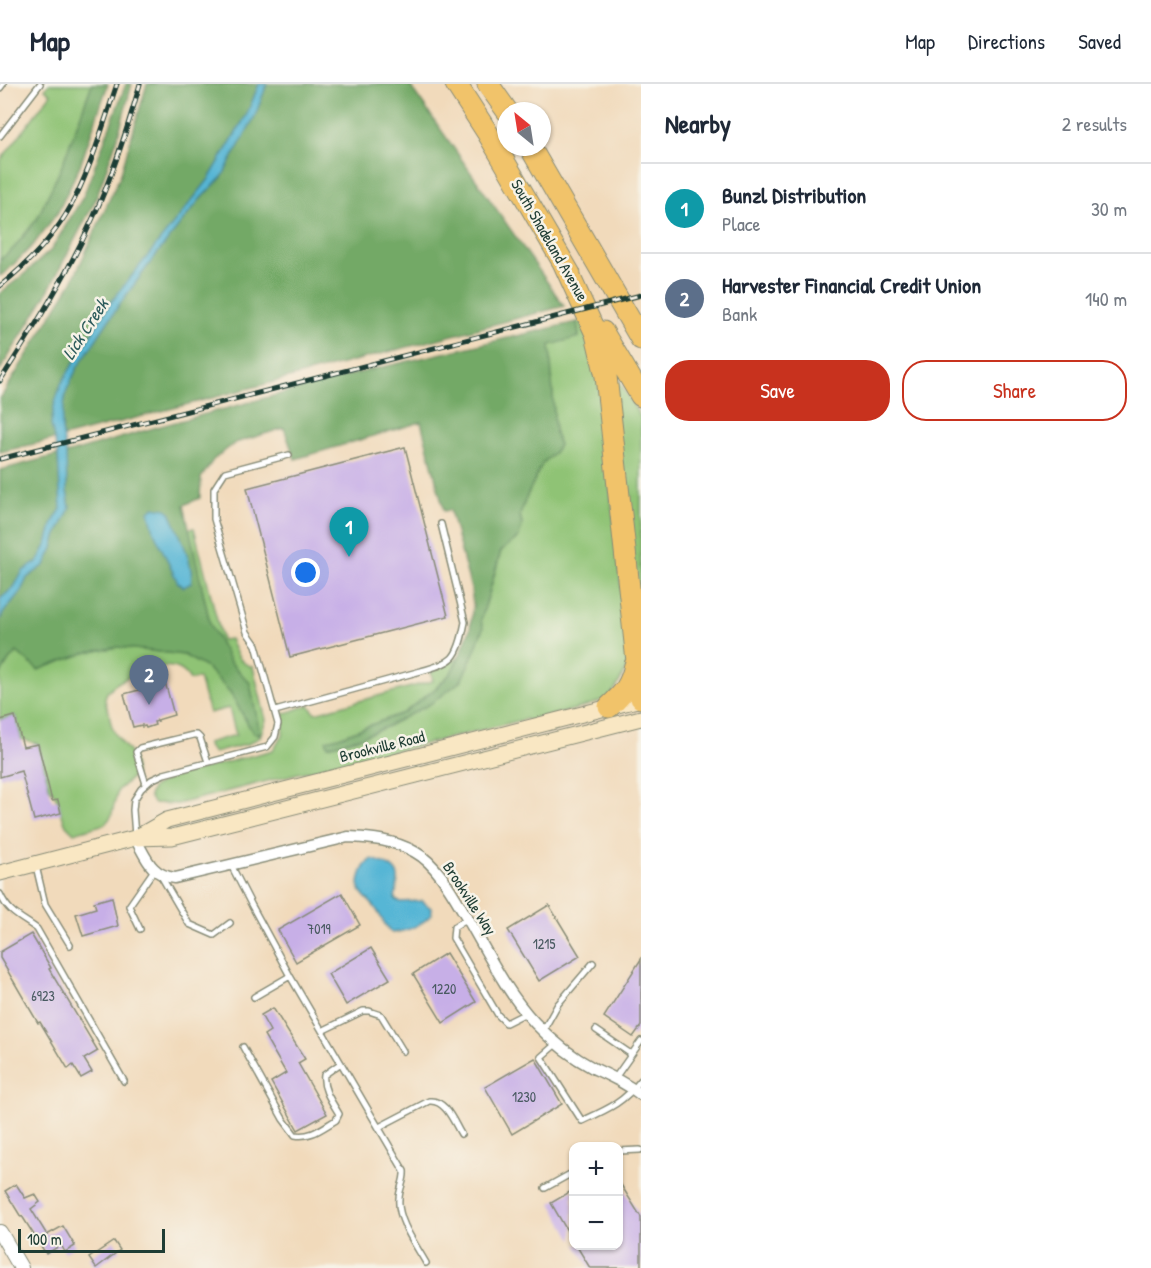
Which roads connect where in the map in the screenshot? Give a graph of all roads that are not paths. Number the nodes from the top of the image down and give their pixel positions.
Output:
1 (3, 84) edge
2 (40, 84) edge
3 (456, 84) edge
4 (488, 84) edge
5 (0, 88) edge
6 (501, 102) edge
7 (0, 136) edge
8 (535, 156) edge
9 (584, 238) junction
10 (563, 262) junction
11 (641, 317) edge
12 (641, 339) edge
13 (641, 396) edge
14 (289, 455) dead end
15 (441, 524) dead end
16 (636, 658) junction
17 (641, 698) edge
18 (609, 707) junction
19 (275, 711) junction
20 (641, 718) edge
21 (208, 762) junction
22 (146, 784) junction
23 (135, 838) junction
24 (36, 864) junction
25 (231, 865) junction
26 (157, 872) junction
27 (0, 873) edge
28 (0, 894) edge
29 (468, 918) junction
30 (230, 923) dead end
31 (140, 929) dead end
32 (70, 945) dead end
33 (593, 963) dead end
34 (290, 976) junction
35 (254, 997) dead end
36 (526, 1013) junction
37 (596, 1030) dead end
38 (322, 1031) junction
39 (543, 1031) junction
40 (641, 1041) edge
41 (557, 1044) junction
42 (243, 1047) dead end
43 (403, 1051) dead end
44 (632, 1054) junction
45 (341, 1064) junction
46 (615, 1078) junction
47 (124, 1081) dead end
48 (639, 1088) edge
49 (379, 1127) junction
50 (462, 1134) dead end
51 (623, 1151) edge
52 (641, 1151) edge
53 (569, 1174) edge
54 (545, 1188) dead end
55 (0, 1232) edge
56 (426, 1263) dead end
57 (21, 1268) edge

1 - 5 lane
2 - 7 lane
3 - 10 highway, South Shadeland Avenue
4 - 6 highway
8 - 9 highway, South Shadeland Avenue
9 - 11 highway
9 - 12 highway, South Shadeland Avenue
10 - 13 highway, South Shadeland Avenue
10 - 16 highway
14 - 19 lane
15 - 19 lane
16 - 17 highway
16 - 18 highway
17 - 18 main road, Brookville Road
18 - 23 main road, Brookville Road
19 - 21 lane
20 - 23 main road, Brookville Road
21 - 22 lane
21 - 22 lane
22 - 23 lane
23 - 24 main road, Brookville Road
23 - 26 street
24 - 27 main road, Brookville Road
24 - 32 lane
25 - 26 street, Brookville Way
25 - 29 street, Brookville Way
25 - 34 lane
26 - 30 lane
26 - 31 lane
28 - 47 lane
29 - 36 street, Brookville Way
29 - 36 lane
33 - 39 lane
34 - 35 lane
34 - 38 lane
36 - 39 street, Brookville Way
37 - 44 lane
38 - 43 lane
38 - 45 lane
39 - 41 street, Brookville Way
40 - 44 lane
41 - 46 street, Brookville Way
41 - 48 lane
42 - 45 lane
44 - 46 lane
45 - 49 lane
46 - 48 street, Brookville Way
49 - 50 lane
49 - 56 lane
51 - 52 lane
53 - 54 lane
55 - 57 street

